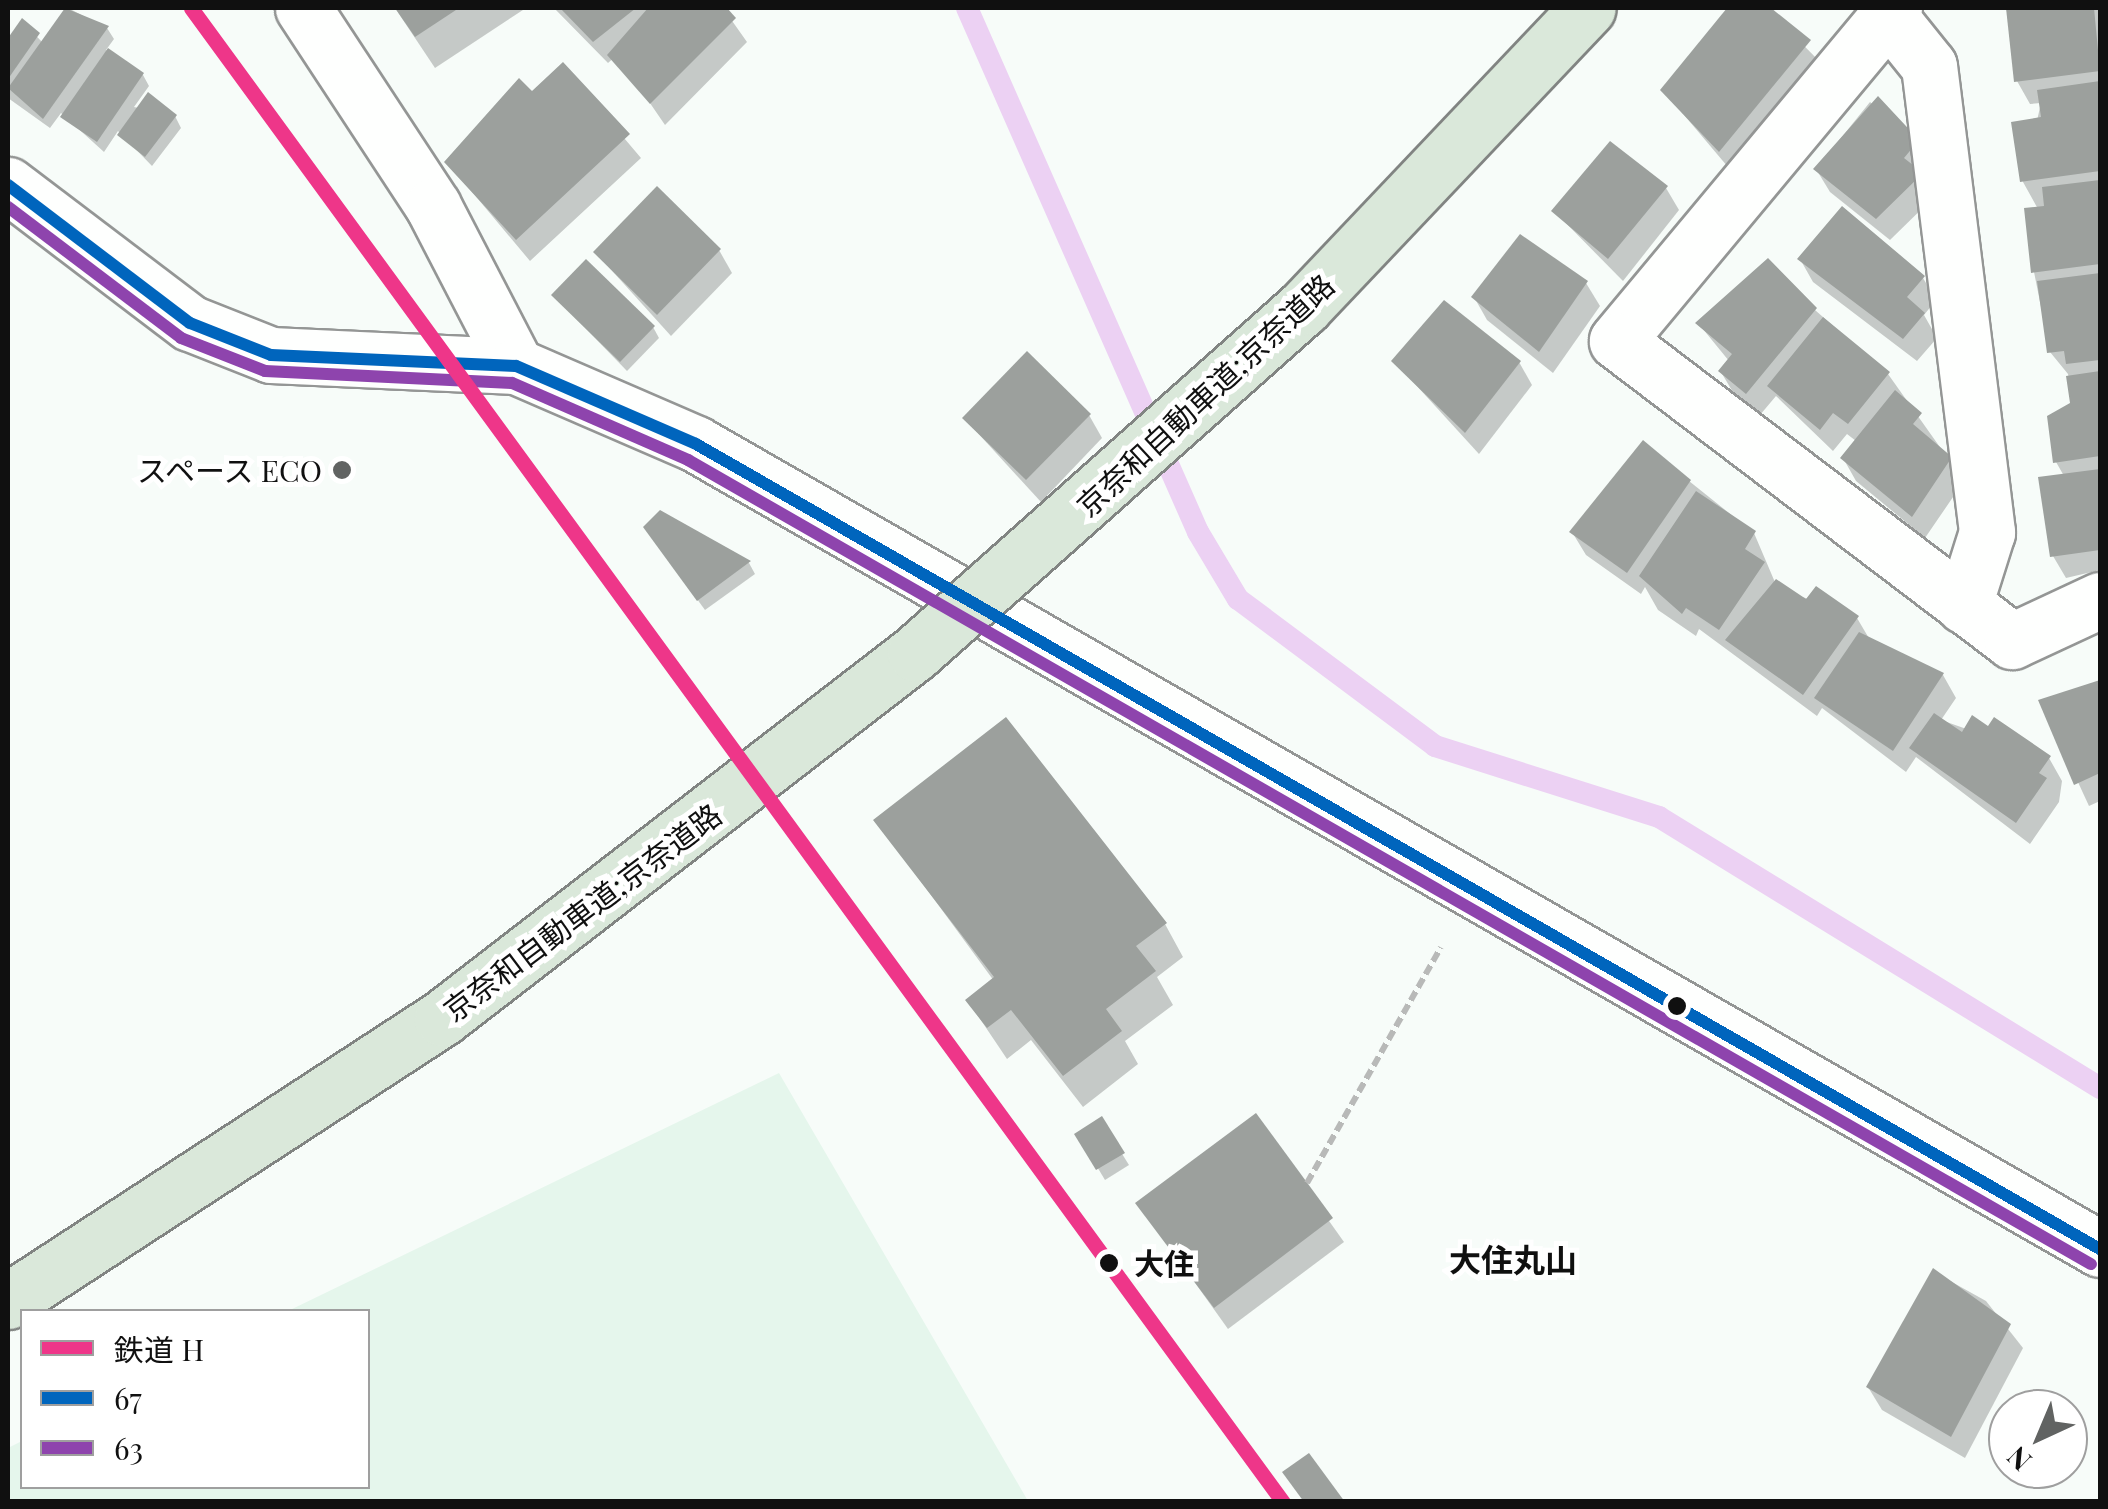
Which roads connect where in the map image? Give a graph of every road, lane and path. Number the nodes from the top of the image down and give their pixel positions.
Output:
1 (303, 8) edge
2 (1588, 8) edge
3 (1891, 11) edge
4 (8, 185) edge
5 (516, 366) junction
6 (2100, 600) edge
7 (1964, 604) junction
8 (1472, 894) junction
9 (1307, 1183) dead end
10 (2100, 1249) edge
11 (8, 1301) edge

1 - 5 street
2 - 11 highway, 京奈和自動車道;京奈道路, bridge
3 - 7 street
3 - 7 street
4 - 5 street
5 - 8 street
6 - 7 street
8 - 9 path
8 - 10 street

